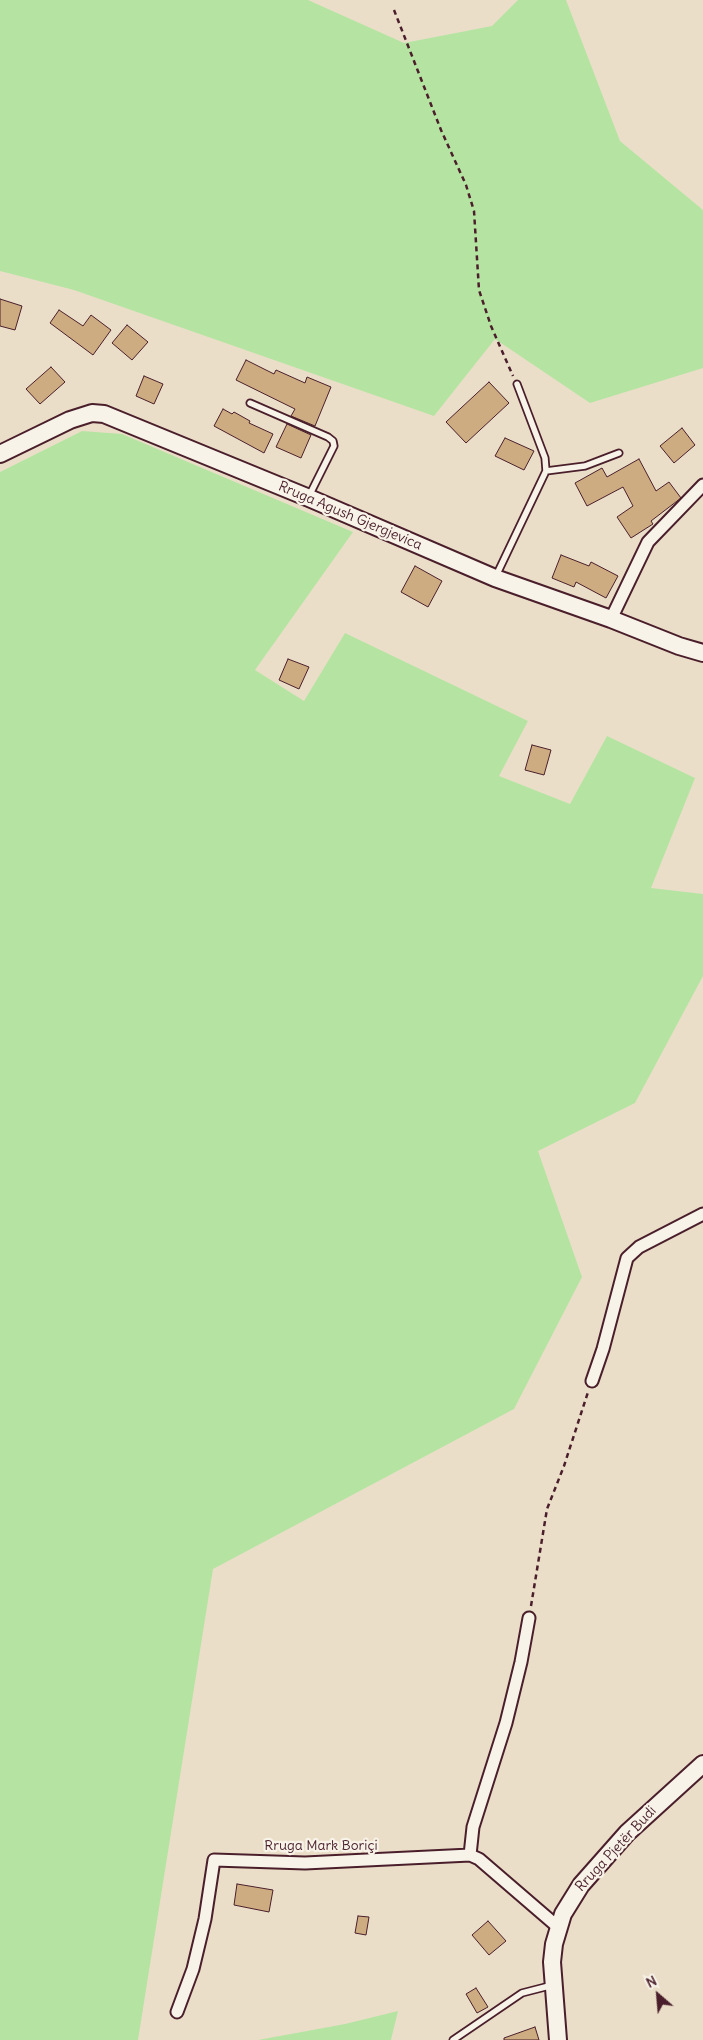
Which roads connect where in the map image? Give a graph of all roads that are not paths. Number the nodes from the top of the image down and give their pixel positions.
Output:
1 (517, 384) road end
2 (250, 403) dead end
3 (619, 453) dead end
4 (0, 454) edge
5 (546, 471) junction
6 (703, 485) edge
7 (308, 498) junction
8 (495, 578) junction
9 (611, 619) junction
10 (703, 653) edge
11 (703, 1214) edge
12 (592, 1381) road end
13 (529, 1618) road end
14 (703, 1764) edge
15 (470, 1855) junction
16 (558, 1927) junction
17 (554, 1985) junction
18 (176, 2012) dead end
19 (453, 2040) edge
20 (558, 2040) edge

1 - 5 lane
2 - 7 lane
3 - 5 lane
4 - 7 main road, Rruga Agush Gjergjevica
5 - 8 lane
6 - 9 street
7 - 8 main road, Rruga Agush Gjergjevica
8 - 9 main road, Rruga Agush Gjergjevica
9 - 10 main road, Rruga Agush Gjergjevica
11 - 12 street
13 - 15 street
14 - 16 main road, Rruga Pjetër Budi
15 - 16 street
15 - 18 street, Rruga Mark Boriçi
16 - 17 main road, Rruga Pjetër Budi
17 - 19 lane
17 - 20 main road, Rruga Pjetër Budi

